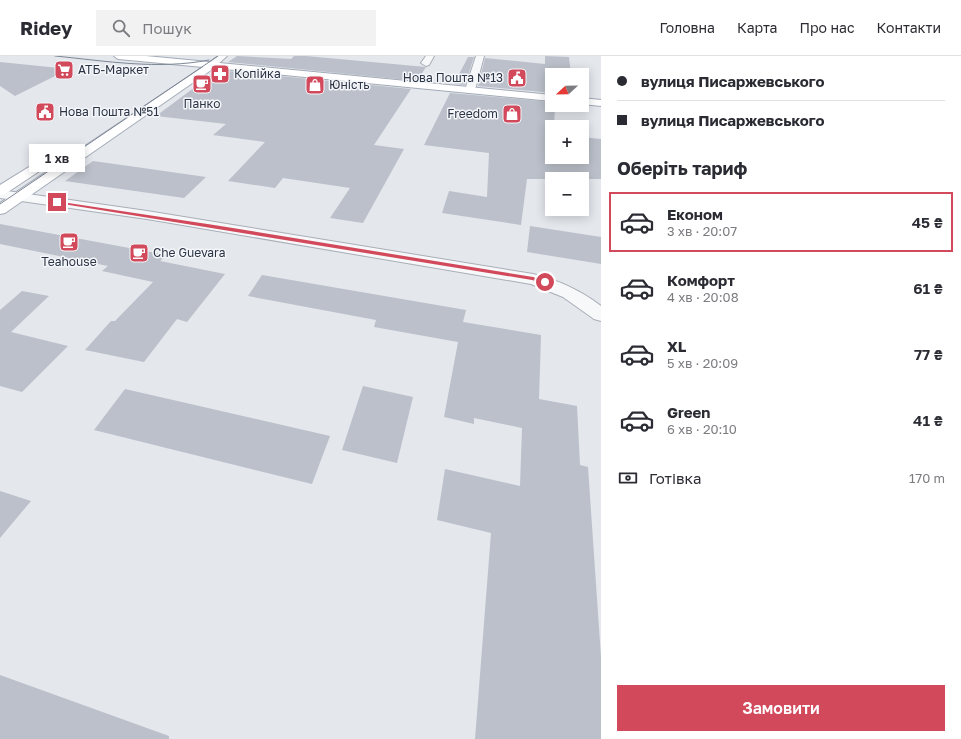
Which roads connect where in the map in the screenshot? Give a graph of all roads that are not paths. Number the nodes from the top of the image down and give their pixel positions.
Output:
1 (118, 56) edge
2 (223, 56) edge
3 (480, 56) edge
4 (210, 60) edge
5 (196, 63) junction
6 (174, 76) dead end
7 (470, 90) junction
8 (545, 97) edge
9 (589, 102) edge
10 (601, 103) edge
11 (70, 145) dead end
12 (0, 191) edge
13 (0, 194) edge
14 (20, 197) junction
15 (0, 210) edge
16 (601, 315) edge

1 - 5 main road
2 - 4 street
3 - 7 street
4 - 5 main road
4 - 7 main road
4 - 14 main road
5 - 6 main road
7 - 8 main road
9 - 10 main road
11 - 12 main road
13 - 14 street
14 - 15 main road
14 - 16 street

